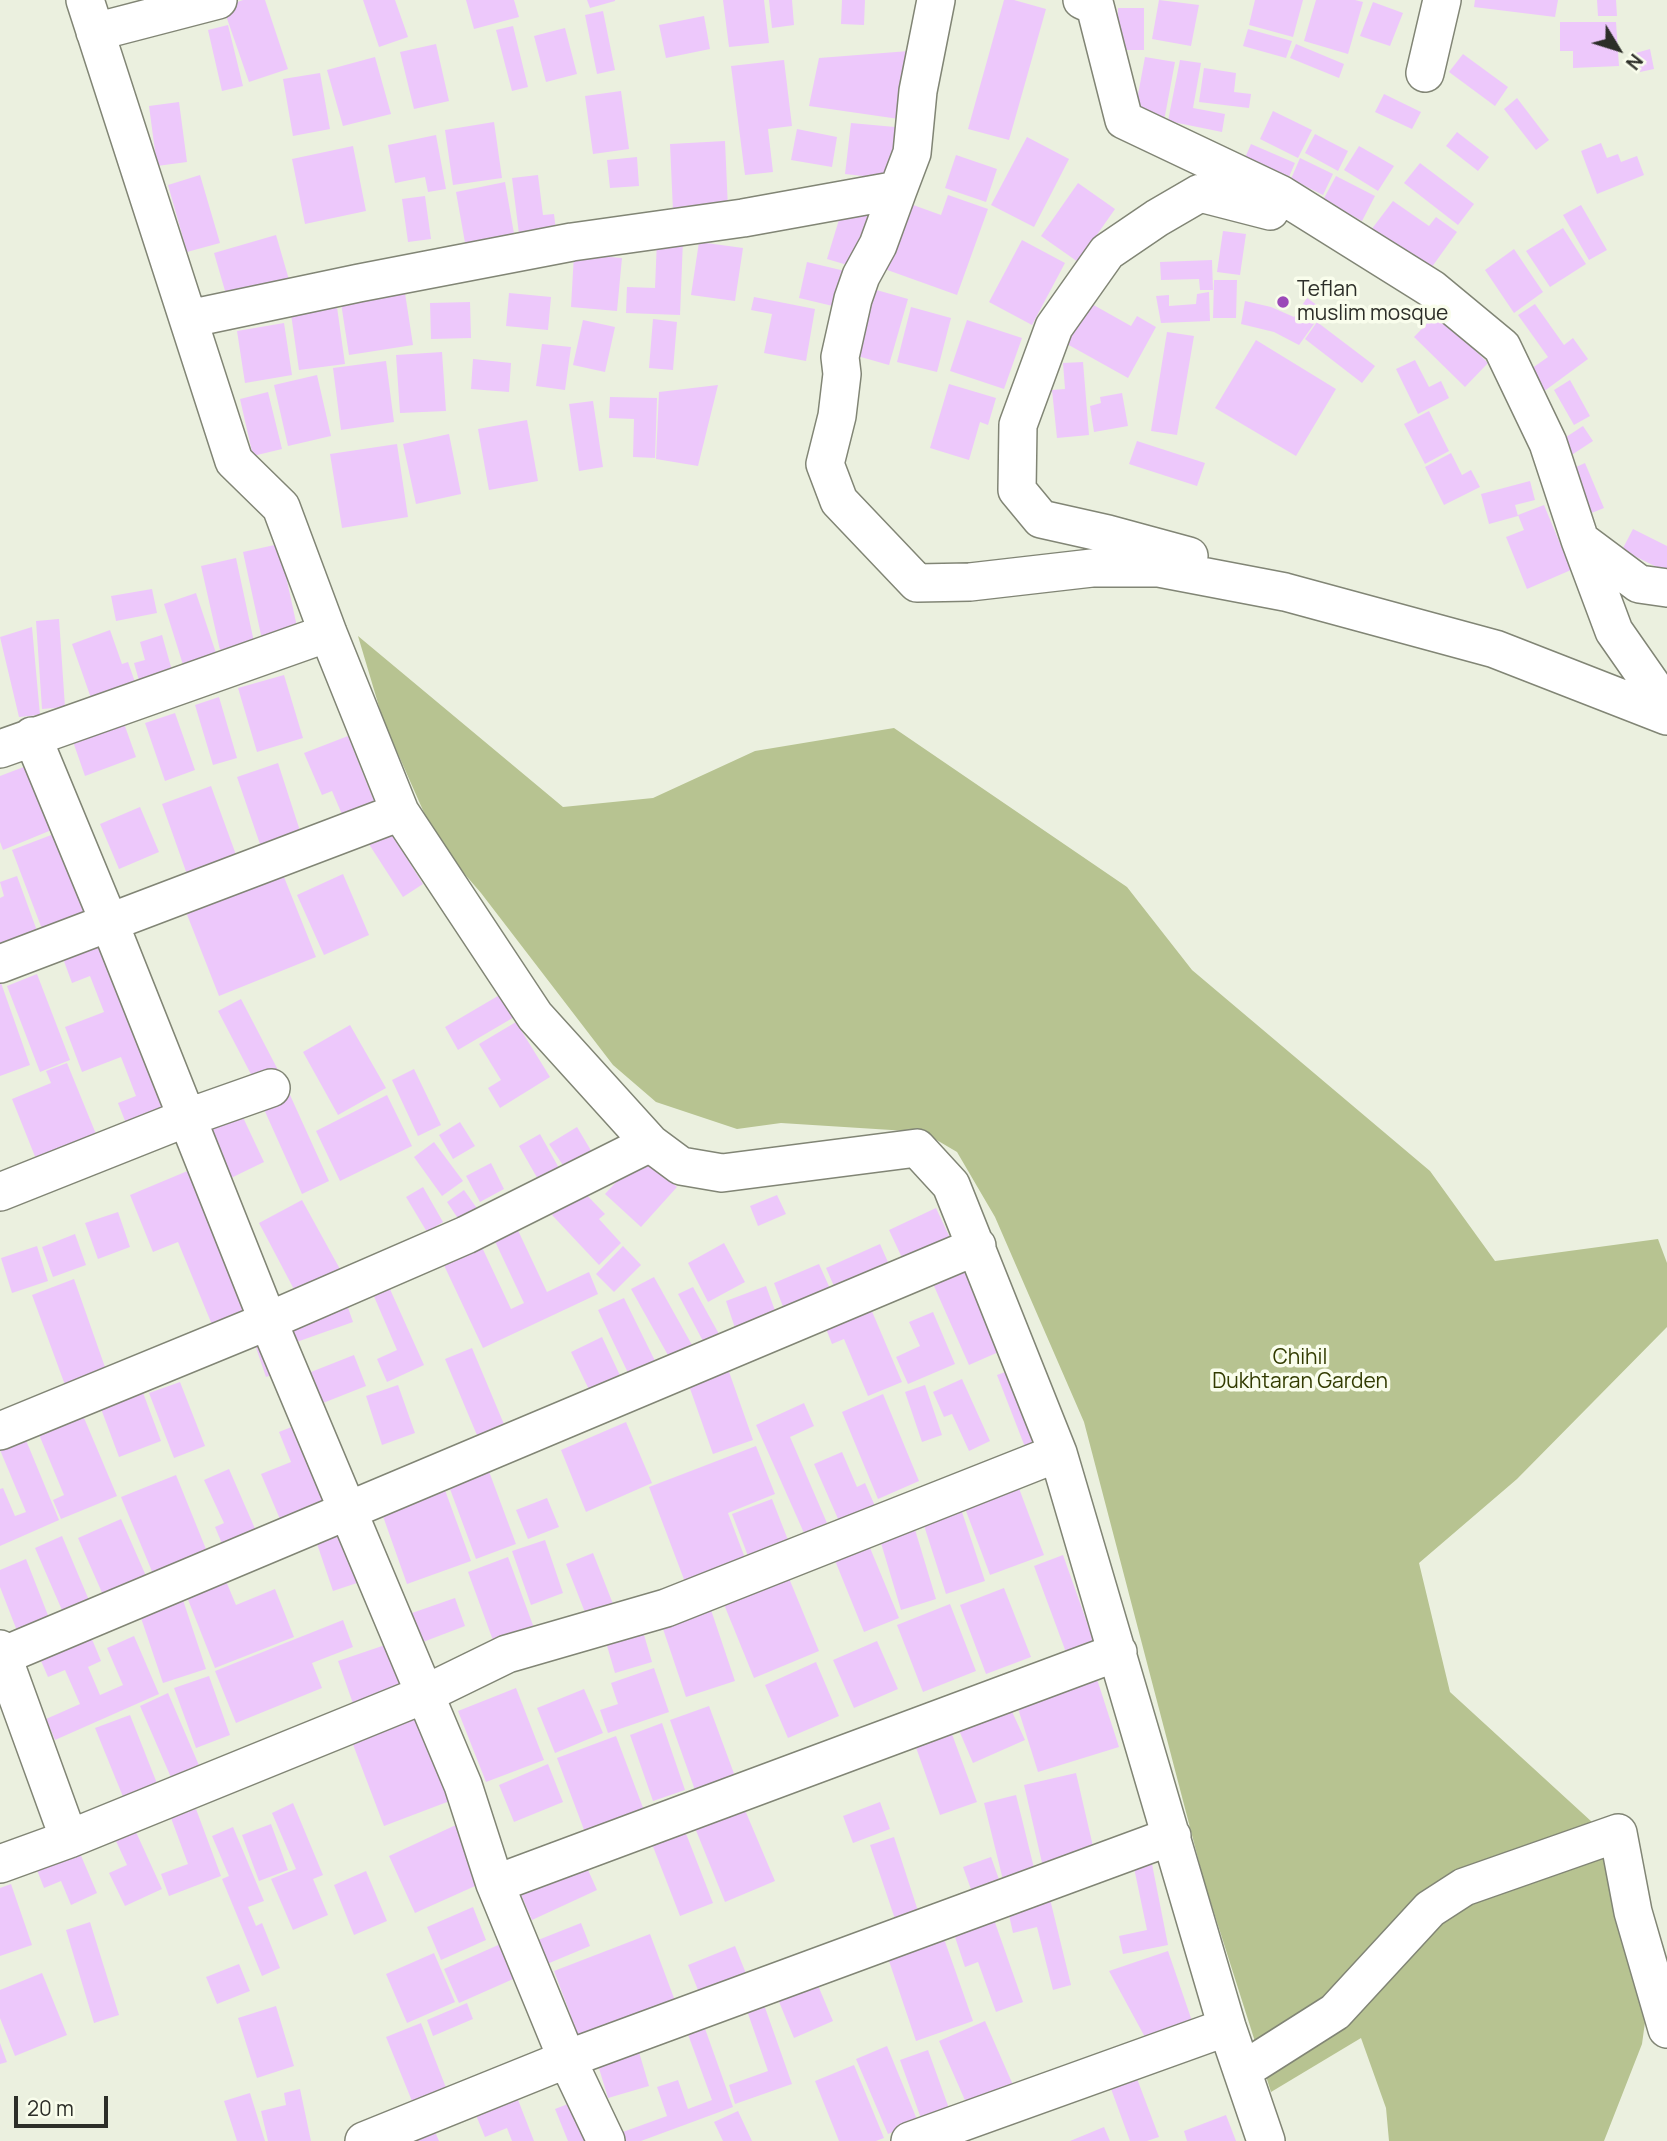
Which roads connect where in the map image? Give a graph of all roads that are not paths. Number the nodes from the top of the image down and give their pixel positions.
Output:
1 (218, 0) edge
2 (936, 0) edge
3 (1082, 0) edge
4 (1442, 0) edge
5 (90, 16) edge
6 (1425, 73) dead end
7 (898, 190) junction
8 (1280, 194) junction
9 (188, 319) junction
10 (1580, 540) junction
11 (1667, 588) edge
12 (1285, 592) junction
13 (328, 633) junction
14 (1667, 707) edge
15 (1667, 716) edge
16 (16, 743) edge
17 (400, 812) junction
18 (109, 922) junction
19 (0, 964) edge
20 (271, 1088) dead end
21 (186, 1118) junction
22 (650, 1143) junction
23 (0, 1192) edge
24 (977, 1246) junction
25 (268, 1321) junction
26 (0, 1431) edge
27 (1058, 1453) junction
28 (346, 1511) junction
29 (1118, 1652) junction
30 (1, 1654) edge
31 (423, 1695) junction
32 (1172, 1836) junction
33 (69, 1839) junction
34 (0, 1864) edge
35 (495, 1884) junction
36 (1227, 2027) junction
37 (1667, 2029) edge
38 (567, 2059) junction
39 (1242, 2071) junction
40 (364, 2141) edge
41 (606, 2141) edge
42 (910, 2141) edge
43 (1266, 2141) edge

1 - 5 street
2 - 7 street
3 - 8 street
4 - 6 street
5 - 9 street
7 - 9 street
7 - 12 street
8 - 10 street
8 - 12 street
9 - 13 street
10 - 11 street
10 - 14 street
12 - 15 street
13 - 16 street
13 - 17 street
16 - 18 street
17 - 18 street
17 - 22 street
18 - 19 street
18 - 21 street
20 - 21 street
21 - 23 street
21 - 25 street
22 - 24 street
22 - 25 street
24 - 27 street
24 - 28 street
25 - 26 street
25 - 28 street
27 - 29 street
27 - 31 street
28 - 30 street
28 - 31 street
29 - 32 street
29 - 35 street
30 - 33 street
31 - 33 street
31 - 35 street
32 - 36 street
32 - 38 street
33 - 34 street
35 - 38 street
36 - 39 street
36 - 42 street
37 - 39 street
38 - 40 street
38 - 41 street
39 - 43 street

